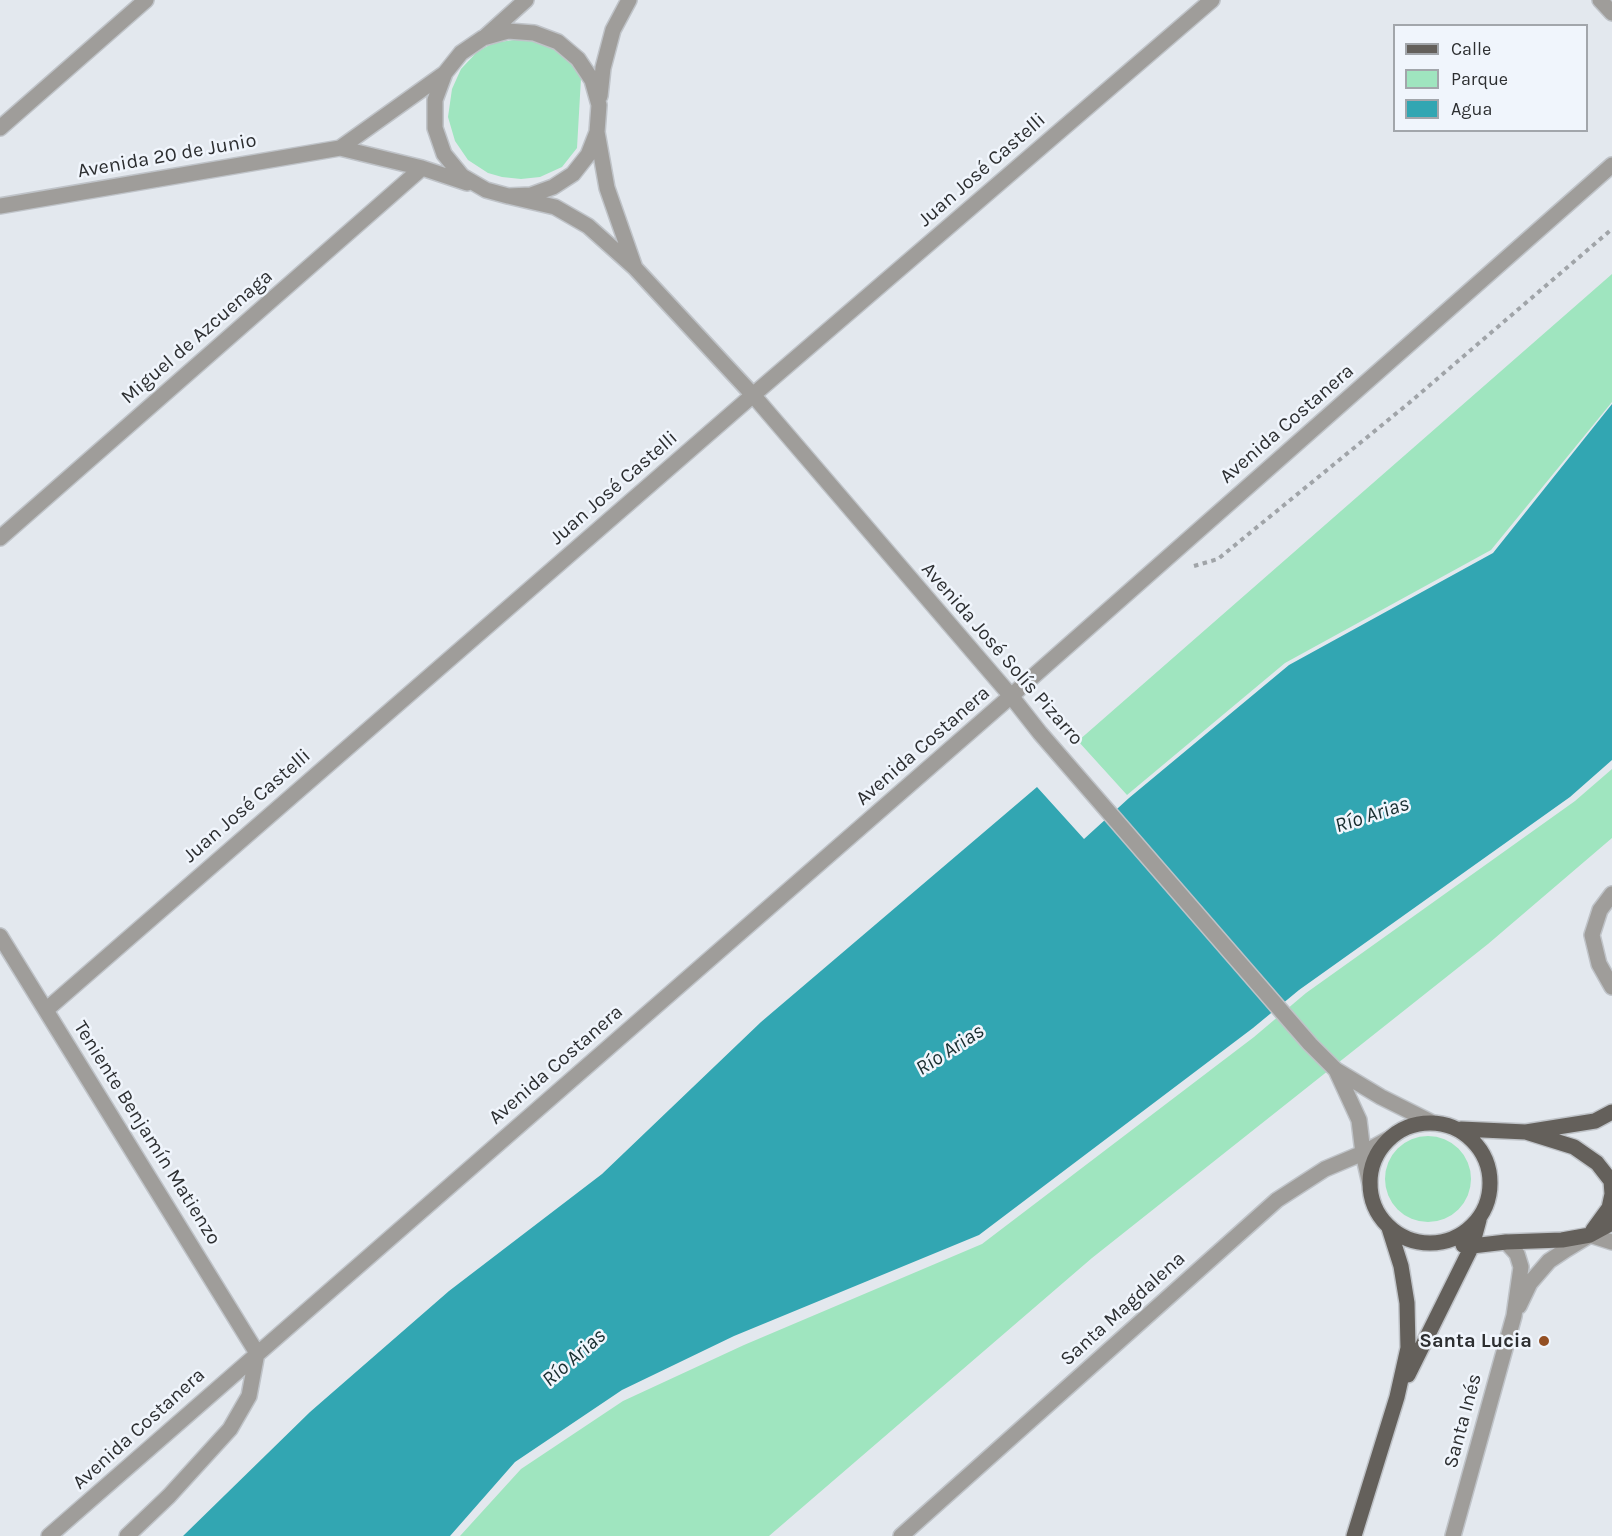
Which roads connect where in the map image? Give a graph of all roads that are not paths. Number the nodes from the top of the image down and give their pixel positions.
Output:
1 (146, 0) edge
2 (526, 0) edge
3 (629, 0) edge
4 (1212, 0) edge
5 (1600, 0) edge
6 (1612, 13) edge
7 (483, 38) junction
8 (445, 73) junction
9 (599, 105) junction
10 (0, 128) edge
11 (597, 132) junction
12 (340, 148) junction
13 (1612, 165) edge
14 (422, 168) junction
15 (486, 190) junction
16 (508, 196) junction
17 (0, 206) edge
18 (635, 268) junction
19 (753, 395) junction
20 (0, 538) edge
21 (1011, 696) junction
22 (1612, 894) edge
23 (0, 936) edge
24 (1612, 987) edge
25 (46, 1010) junction
26 (1336, 1070) junction
27 (1612, 1112) edge
28 (1431, 1122) junction
29 (1461, 1130) junction
30 (1526, 1132) junction
31 (1390, 1138) junction
32 (1363, 1153) junction
33 (1370, 1184) junction
34 (1479, 1219) junction
35 (1612, 1223) edge
36 (1389, 1228) junction
37 (1590, 1235) junction
38 (1442, 1242) junction
39 (1506, 1242) junction
40 (1612, 1242) edge
41 (1472, 1246) junction
42 (1514, 1316) junction
43 (257, 1353) junction
44 (1397, 1397) junction
45 (49, 1536) edge
46 (127, 1536) edge
47 (901, 1536) edge
48 (1354, 1536) edge
49 (1453, 1536) edge

1 - 10 street
2 - 7 street
3 - 9 street
4 - 19 street, Juan José Castelli
5 - 6 street
7 - 8 street
7 - 9 street
8 - 12 street, Avenida 20 de Junio
8 - 15 street
9 - 11 street
11 - 16 street
11 - 18 street, Avenida José Solís Pizarro
12 - 14 street, Avenida 20 de Junio
12 - 17 street, Avenida 20 de Junio
13 - 21 street, Avenida Costanera
14 - 15 street, Avenida 20 de Junio
14 - 20 street, Miguel de Azcuenaga
15 - 16 street
16 - 18 street, Avenida José Solís Pizarro
18 - 19 street, Avenida José Solís Pizarro
19 - 21 street, Avenida José Solís Pizarro
19 - 25 street, Juan José Castelli
21 - 26 street, Avenida José Solís Pizarro
21 - 43 street, Avenida Costanera
22 - 24 street
23 - 25 street, Teniente Benjamín Matienzo
25 - 43 street, Teniente Benjamín Matienzo
26 - 28 street, Avenida José Solís Pizarro
26 - 32 street, Avenida José Solís Pizarro
27 - 30 main road
28 - 29 main road
28 - 31 main road
29 - 30 main road
29 - 34 main road
30 - 37 main road
31 - 32 street, Santa Magdalena
31 - 33 main road
32 - 33 street, Avenida José Solís Pizarro
32 - 47 street, Santa Magdalena
33 - 36 main road
34 - 38 main road
34 - 41 main road
35 - 37 main road
36 - 38 main road
36 - 44 main road
37 - 39 main road
37 - 40 street
37 - 42 street, Santa Inés
38 - 41 main road
39 - 41 main road
39 - 42 street, Santa Inés
41 - 44 main road
42 - 49 street, Santa Inés
43 - 45 street, Avenida Costanera
43 - 46 street
44 - 48 main road

